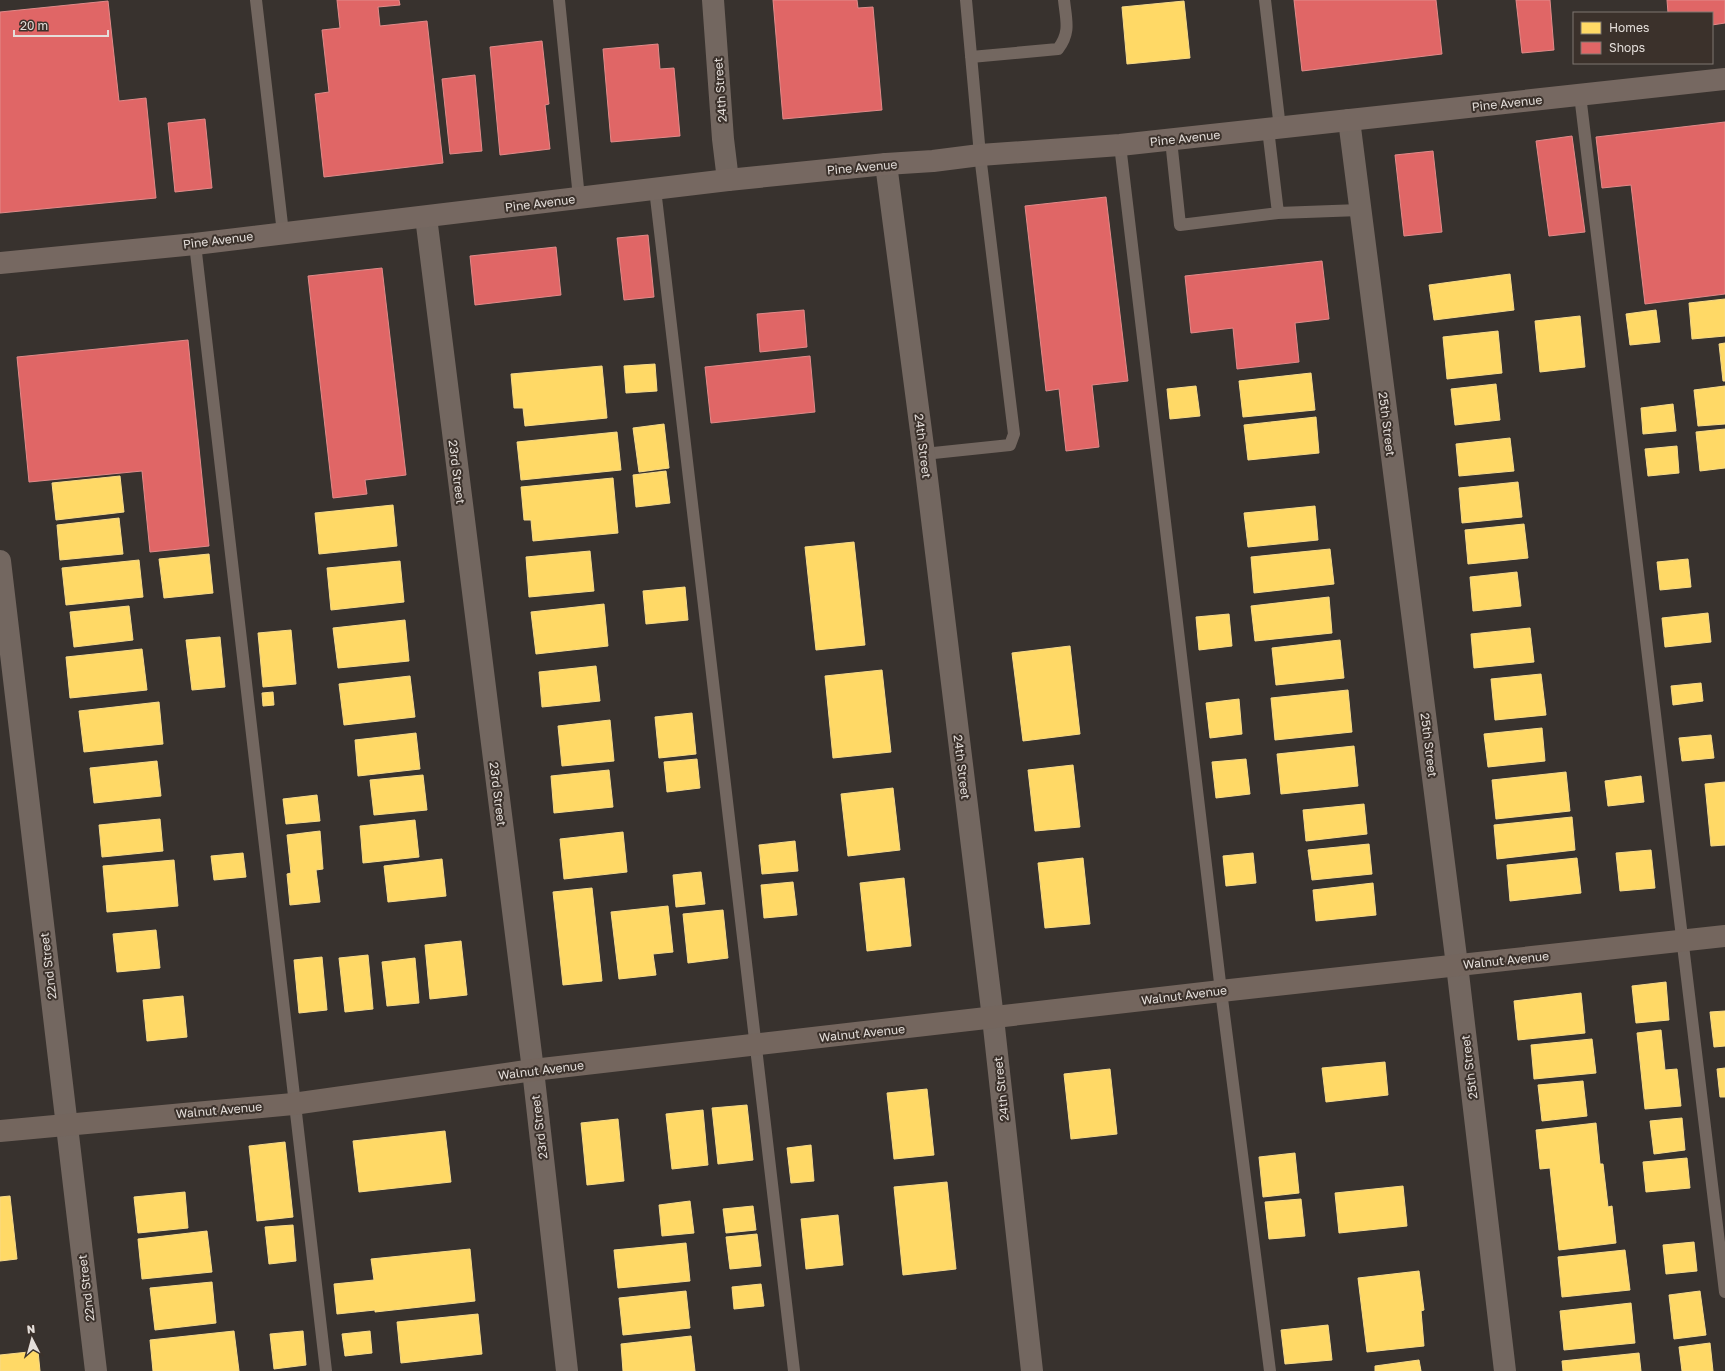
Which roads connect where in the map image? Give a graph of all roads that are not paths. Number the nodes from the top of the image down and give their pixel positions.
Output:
1 (256, 0) edge
2 (559, 0) edge
3 (713, 0) edge
4 (966, 0) edge
5 (1064, 0) edge
6 (1265, 0) edge
7 (971, 57) junction
8 (1725, 79) edge
9 (1580, 95) junction
10 (1349, 120) junction
11 (1274, 128) junction
12 (1171, 140) junction
13 (1120, 145) junction
14 (980, 155) junction
15 (886, 164) junction
16 (728, 180) junction
17 (655, 189) junction
18 (579, 198) junction
19 (1360, 210) junction
20 (1278, 213) junction
21 (426, 216) junction
22 (283, 233) junction
23 (194, 244) junction
24 (0, 263) edge
25 (924, 454) junction
26 (0, 561) edge
27 (1725, 936) edge
28 (1683, 941) junction
29 (1457, 965) junction
30 (1221, 991) junction
31 (993, 1018) junction
32 (755, 1045) junction
33 (532, 1070) junction
34 (293, 1104) junction
35 (66, 1124) junction
36 (0, 1131) edge
37 (1725, 1292) edge
38 (96, 1371) edge
39 (326, 1371) edge
40 (567, 1371) edge
41 (794, 1371) edge
42 (1032, 1371) edge
43 (1270, 1371) edge
44 (1505, 1371) edge

1 - 22 lane
2 - 18 lane
3 - 16 street, 24th Street
4 - 7 lane
5 - 7 lane
6 - 11 lane
7 - 14 lane
8 - 9 main road, Pine Avenue
9 - 10 main road, Pine Avenue
9 - 28 lane
10 - 11 main road, Pine Avenue
10 - 19 street, 25th Street
11 - 12 main road, Pine Avenue
11 - 20 lane
12 - 13 main road, Pine Avenue
12 - 20 lane
13 - 14 main road, Pine Avenue
13 - 30 lane
14 - 15 main road, Pine Avenue
14 - 25 lane
15 - 16 main road, Pine Avenue
15 - 25 street, 24th Street
16 - 17 main road, Pine Avenue
17 - 18 main road, Pine Avenue
17 - 32 lane
18 - 21 main road, Pine Avenue
19 - 20 lane
19 - 29 street, 25th Street
21 - 22 main road, Pine Avenue
21 - 33 street, 23rd Street
22 - 23 main road, Pine Avenue
23 - 24 main road, Pine Avenue
23 - 34 lane
25 - 31 street, 24th Street
26 - 35 street, 22nd Street
27 - 28 main road, Walnut Avenue
28 - 29 main road, Walnut Avenue
28 - 37 lane
29 - 30 main road, Walnut Avenue
29 - 44 street, 25th Street
30 - 31 main road, Walnut Avenue
30 - 43 lane
31 - 32 main road, Walnut Avenue
31 - 42 street, 24th Street
32 - 33 main road, Walnut Avenue
32 - 41 lane
33 - 34 main road, Walnut Avenue
33 - 40 street, 23rd Street
34 - 35 main road, Walnut Avenue
34 - 39 lane
35 - 36 main road, Walnut Avenue
35 - 38 street, 22nd Street

